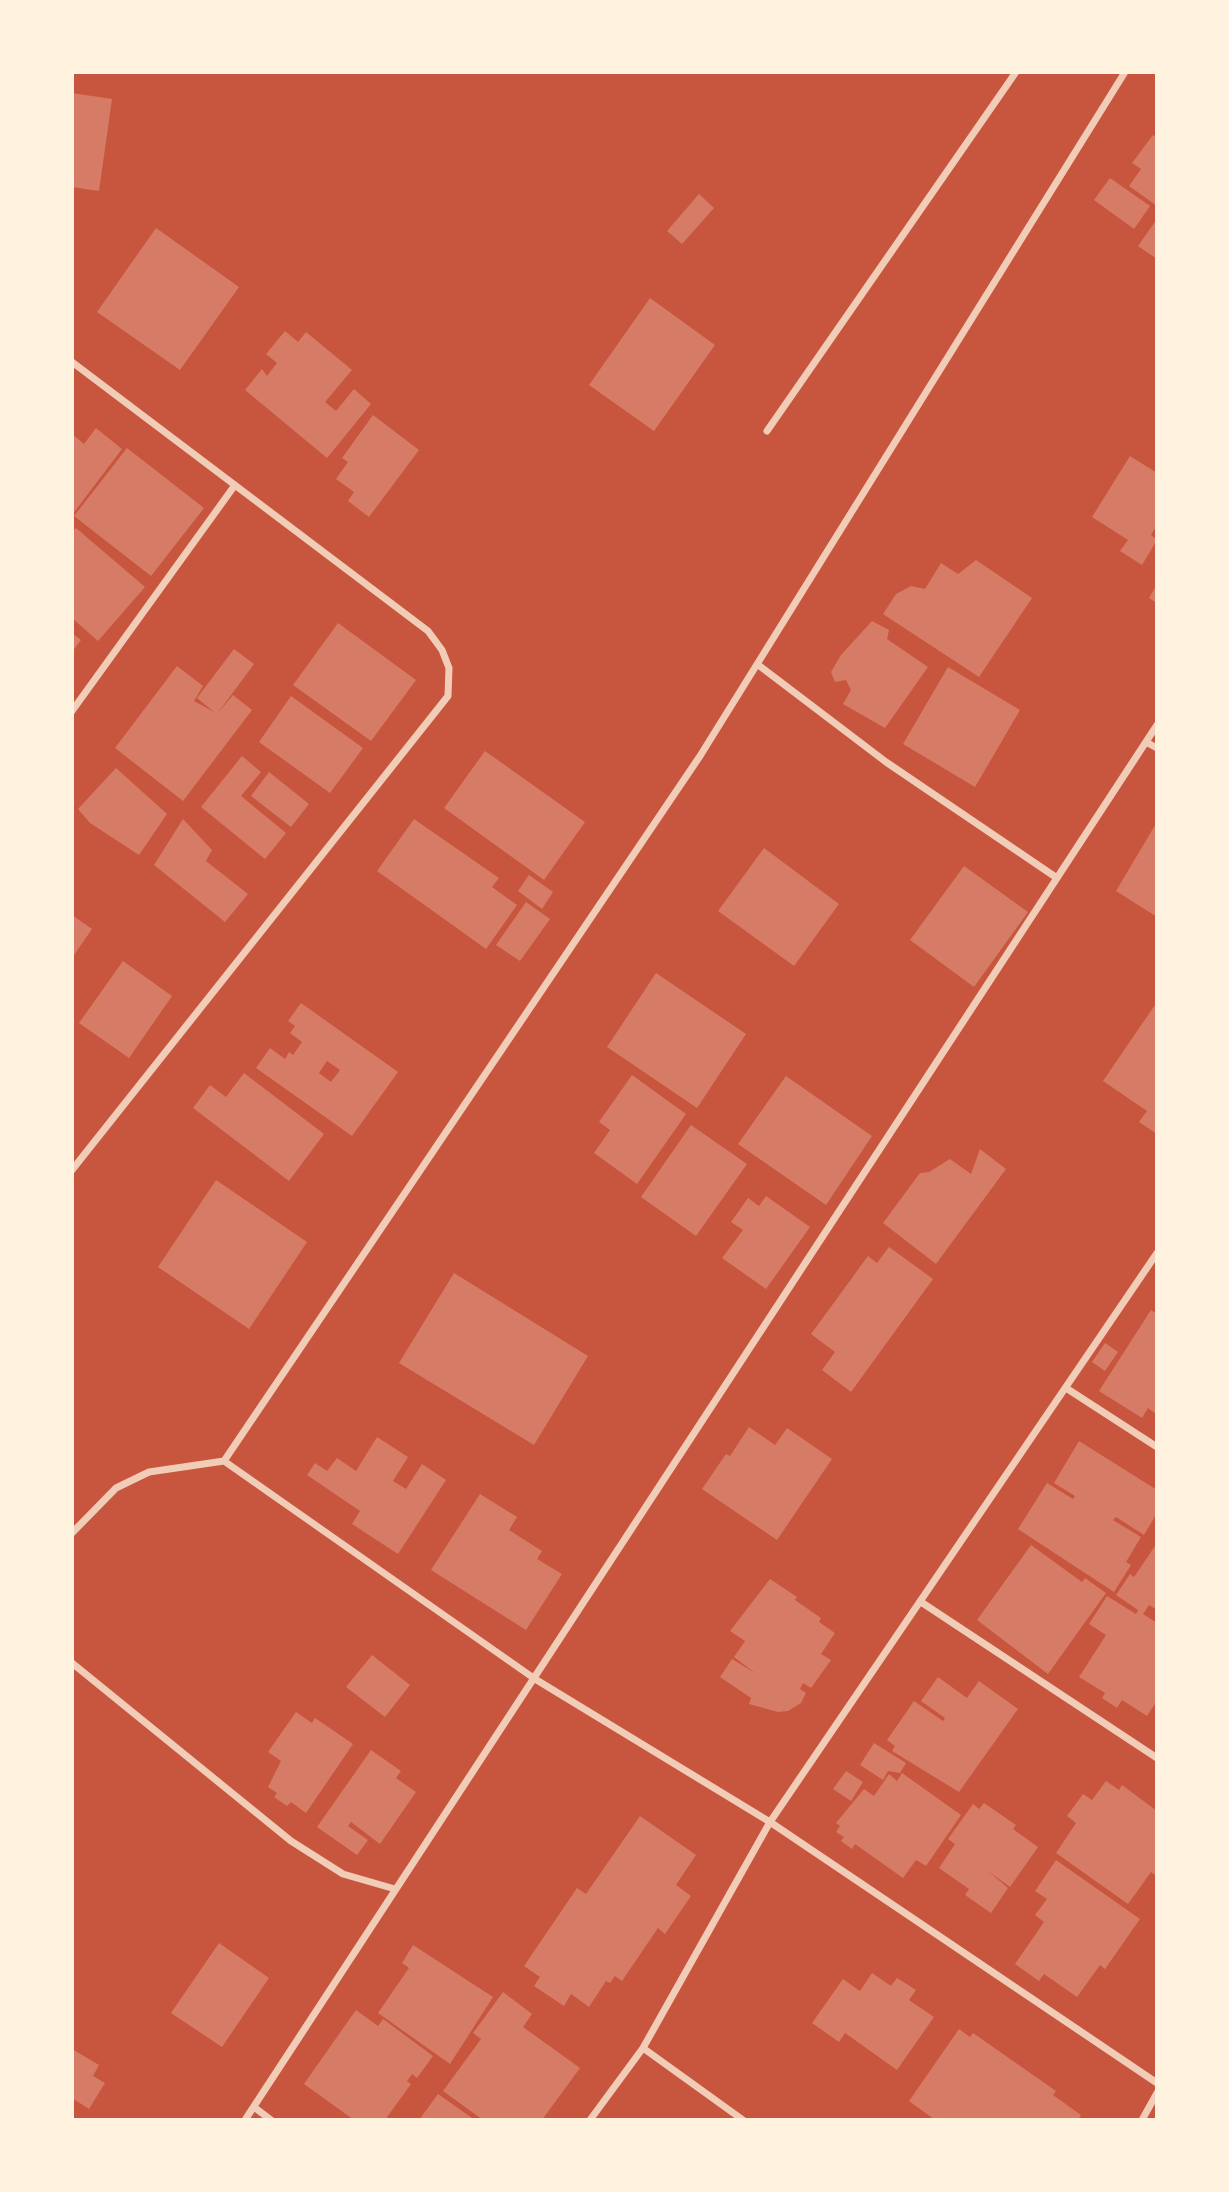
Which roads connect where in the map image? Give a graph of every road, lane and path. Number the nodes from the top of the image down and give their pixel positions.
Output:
1 (1016, 72) edge
2 (1125, 72) edge
3 (72, 362) edge
4 (767, 431) dead end
5 (235, 485) junction
6 (757, 664) junction
7 (72, 711) edge
8 (1157, 725) edge
9 (1146, 741) junction
10 (1157, 748) edge
11 (1057, 878) junction
12 (72, 1170) edge
13 (1157, 1253) edge
14 (1066, 1388) junction
15 (1157, 1447) edge
16 (223, 1461) junction
17 (72, 1533) edge
18 (920, 1602) junction
19 (72, 1663) edge
20 (535, 1678) junction
21 (1157, 1758) edge
22 (771, 1822) junction
23 (395, 1889) junction
24 (643, 2048) junction
25 (1157, 2083) edge
26 (1157, 2093) edge
27 (254, 2107) junction
28 (245, 2120) edge
29 (271, 2120) edge
30 (590, 2120) edge
31 (743, 2120) edge
32 (1142, 2120) edge

1 - 4 street
2 - 6 street
3 - 5 street
5 - 7 street
5 - 12 street
6 - 11 street
6 - 16 street
8 - 9 street
9 - 10 street
9 - 11 street
11 - 20 street
13 - 14 street
14 - 15 street
14 - 18 street
16 - 17 street
16 - 20 street
18 - 21 street
18 - 22 street
19 - 23 street
20 - 22 street
20 - 23 street
22 - 24 street
22 - 25 street
23 - 27 street
24 - 30 street
24 - 31 street
26 - 32 street
27 - 28 street
27 - 29 street

